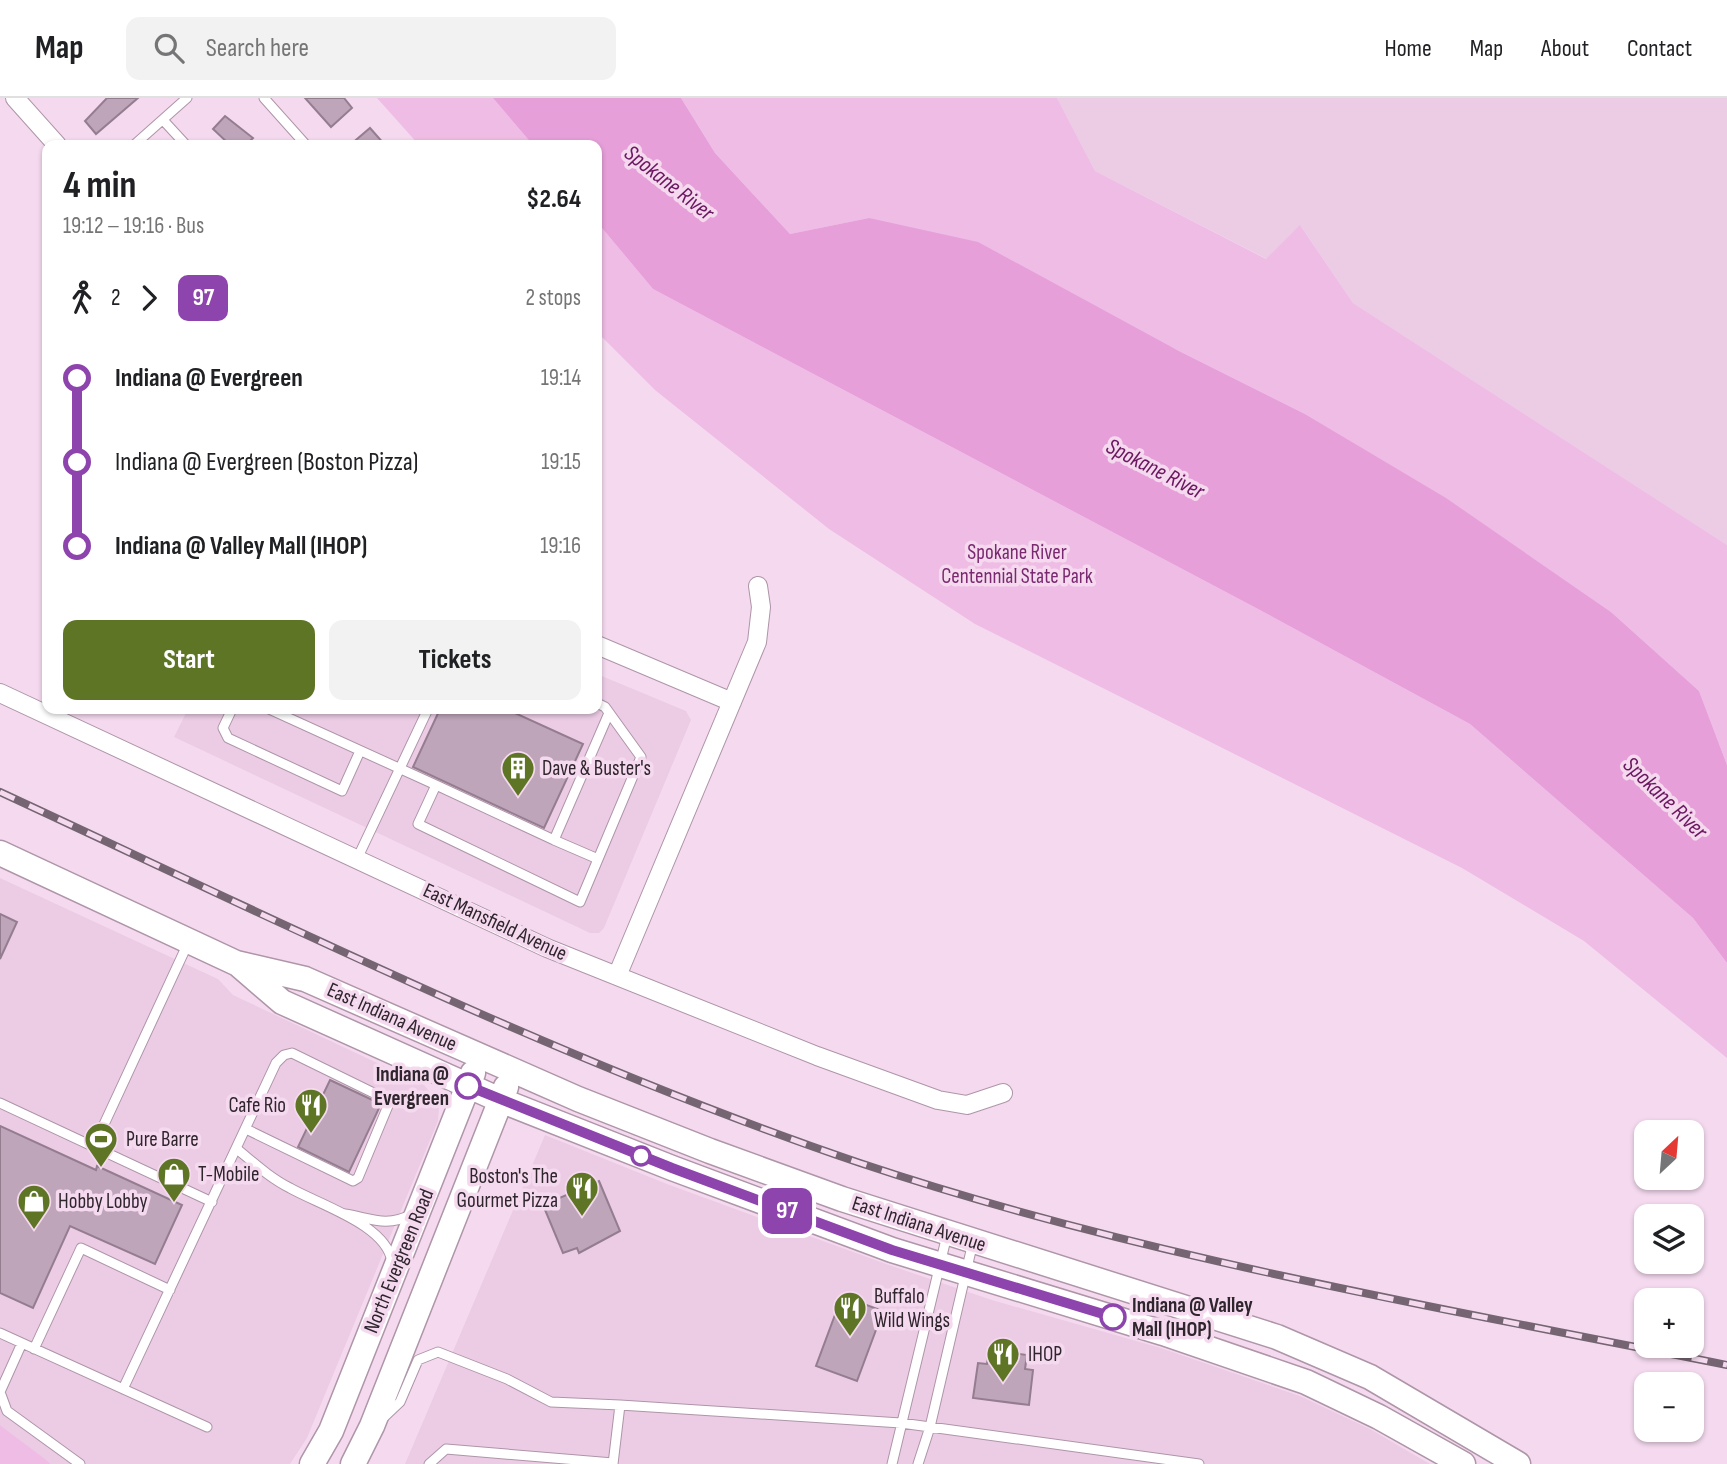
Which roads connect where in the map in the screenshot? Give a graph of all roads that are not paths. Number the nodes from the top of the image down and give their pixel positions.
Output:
1 (15, 98) edge
2 (187, 98) edge
3 (264, 98) edge
4 (163, 120) junction
5 (53, 140) edge
6 (140, 140) edge
7 (181, 140) edge
8 (302, 140) edge
9 (758, 586) dead end
10 (602, 647) edge
11 (0, 693) edge
12 (732, 702) junction
13 (602, 707) edge
14 (42, 713) edge
15 (609, 713) junction
16 (45, 714) edge
17 (230, 714) edge
18 (280, 714) edge
19 (426, 714) edge
20 (360, 751) junction
21 (400, 769) junction
22 (436, 785) junction
23 (554, 840) junction
24 (0, 853) edge
25 (357, 859) junction
26 (598, 859) junction
27 (189, 941) junction
28 (236, 962) junction
29 (617, 976) junction
30 (481, 1056) junction
31 (513, 1070) junction
32 (468, 1086) junction
33 (1003, 1093) dead end
34 (500, 1100) junction
35 (0, 1103) edge
36 (246, 1129) junction
37 (93, 1146) junction
38 (237, 1149) junction
39 (212, 1202) junction
40 (419, 1210) junction
41 (343, 1213) junction
42 (947, 1233) junction
43 (973, 1242) junction
44 (939, 1265) junction
45 (393, 1273) junction
46 (965, 1273) junction
47 (170, 1290) junction
48 (0, 1333) edge
49 (22, 1343) junction
50 (34, 1349) junction
51 (123, 1389) junction
52 (620, 1405) junction
53 (901, 1423) junction
54 (372, 1426) junction
55 (207, 1427) dead end
56 (930, 1427) junction
57 (613, 1463) edge
58 (80, 1464) edge
59 (312, 1464) edge
60 (353, 1464) edge
61 (429, 1464) edge
62 (892, 1464) edge
63 (918, 1464) edge
64 (1199, 1464) edge
65 (1462, 1464) edge
66 (1518, 1464) edge

1 - 5 street
2 - 4 lane
3 - 8 lane
4 - 6 lane
4 - 7 lane
9 - 12 street
10 - 12 street
11 - 14 street, East Mansfield Avenue
12 - 29 street
13 - 15 lane
15 - 23 lane
15 - 26 lane
16 - 25 street, East Mansfield Avenue
17 - 20 lane
18 - 20 lane
19 - 21 lane
20 - 21 lane
21 - 22 lane
21 - 25 lane
22 - 23 lane
22 - 26 lane
23 - 26 lane
24 - 27 main road, East Indiana Avenue
25 - 29 street, East Mansfield Avenue
27 - 28 main road, East Indiana Avenue
27 - 37 lane
28 - 30 main road, East Indiana Avenue
28 - 32 main road, East Indiana Avenue
29 - 33 street, East Mansfield Avenue
30 - 31 main road, East Indiana Avenue
30 - 32 main road, North Evergreen Road
31 - 34 main road, North Evergreen Road
31 - 42 main road, East Indiana Avenue
32 - 34 main road, East Indiana Avenue
32 - 40 main road, North Evergreen Road
34 - 44 main road, East Indiana Avenue
34 - 54 main road, North Evergreen Road
35 - 37 lane
36 - 36 lane
36 - 38 lane
37 - 39 lane
38 - 39 lane
38 - 41 lane
39 - 47 lane
40 - 41 lane
40 - 45 main road, North Evergreen Road
41 - 45 lane
42 - 43 main road, East Indiana Avenue
42 - 44 lane
43 - 46 lane
43 - 66 main road, East Indiana Avenue
44 - 46 main road, East Indiana Avenue
44 - 53 lane
45 - 59 main road, North Evergreen Road
46 - 56 lane
46 - 65 main road, East Indiana Avenue
47 - 50 lane
47 - 51 lane
48 - 49 lane
49 - 50 lane
49 - 58 lane
50 - 51 lane
51 - 55 lane
52 - 53 lane
52 - 54 lane
52 - 57 lane
53 - 56 lane
53 - 62 lane
54 - 60 main road, North Evergreen Road
56 - 63 lane
56 - 64 lane
57 - 61 lane

